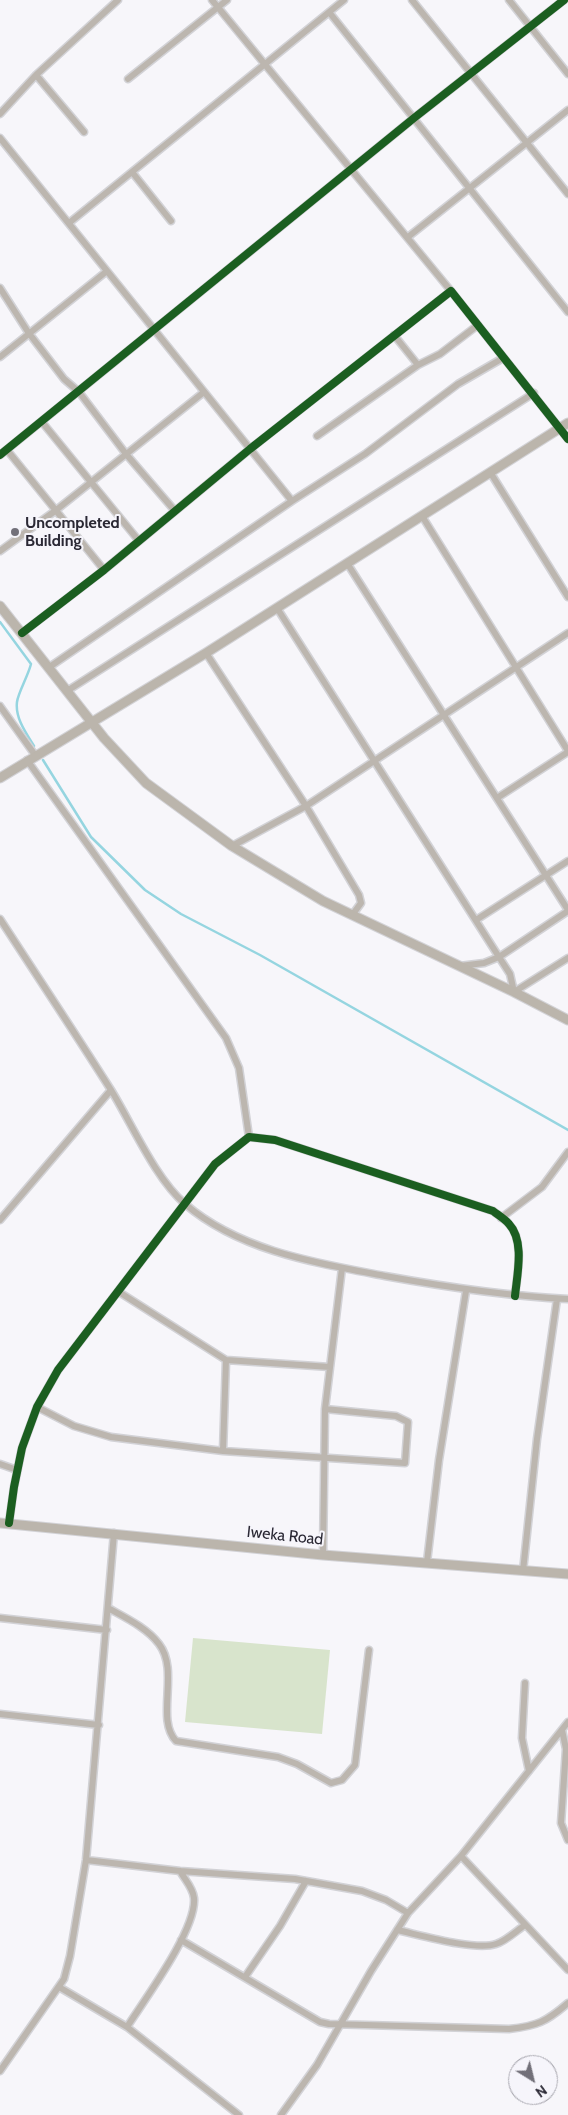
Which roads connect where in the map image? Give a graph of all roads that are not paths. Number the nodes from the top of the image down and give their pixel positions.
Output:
1 (118, 0) edge
2 (212, 0) edge
3 (228, 0) edge
4 (344, 0) edge
5 (412, 0) edge
6 (509, 0) edge
7 (564, 0) edge
8 (218, 8) junction
9 (329, 12) junction
10 (531, 26) junction
11 (265, 64) junction
12 (471, 73) junction
13 (568, 74) edge
14 (36, 75) junction
15 (128, 79) dead end
16 (568, 110) edge
17 (0, 114) edge
18 (414, 118) junction
19 (84, 132) dead end
20 (0, 138) edge
21 (528, 142) junction
22 (352, 169) junction
23 (132, 172) junction
24 (469, 187) junction
25 (568, 194) edge
26 (171, 221) dead end
27 (69, 222) junction
28 (408, 237) junction
29 (107, 271) junction
30 (0, 288) edge
31 (451, 291) junction
32 (568, 312) edge
33 (478, 325) junction
34 (156, 330) junction
35 (28, 332) junction
36 (394, 334) junction
37 (0, 356) edge
38 (503, 358) junction
39 (418, 365) junction
40 (79, 392) junction
41 (204, 392) junction
42 (534, 393) junction
43 (42, 422) junction
44 (564, 425) edge
45 (317, 436) dead end
46 (568, 439) edge
47 (250, 449) junction
48 (7, 450) junction
49 (126, 454) junction
50 (0, 455) edge
51 (490, 472) junction
52 (92, 482) junction
53 (292, 501) junction
54 (55, 511) junction
55 (174, 511) junction
56 (422, 516) junction
57 (139, 541) junction
58 (0, 551) edge
59 (347, 563) junction
60 (104, 570) junction
61 (568, 597) edge
62 (0, 606) edge
63 (277, 608) junction
64 (22, 633) junction
65 (568, 633) edge
66 (206, 653) junction
67 (514, 667) junction
68 (48, 668) junction
69 (67, 691) junction
70 (0, 706) edge
71 (444, 715) junction
72 (91, 722) junction
73 (568, 751) edge
74 (31, 758) junction
75 (374, 762) junction
76 (0, 778) edge
77 (497, 798) junction
78 (306, 806) junction
79 (232, 846) junction
80 (568, 861) edge
81 (547, 876) junction
82 (568, 911) edge
83 (353, 914) junction
84 (0, 919) edge
85 (476, 920) junction
86 (499, 957) junction
87 (568, 958) edge
88 (459, 966) junction
89 (514, 992) junction
90 (568, 1020) edge
91 (111, 1090) junction
92 (249, 1137) junction
93 (568, 1152) edge
94 (185, 1203) junction
95 (501, 1218) junction
96 (0, 1220) edge
97 (342, 1268) junction
98 (466, 1291) junction
99 (119, 1292) junction
100 (515, 1296) junction
101 (557, 1299) junction
102 (568, 1299) edge
103 (226, 1360) junction
104 (330, 1367) junction
105 (37, 1408) junction
106 (325, 1409) junction
107 (223, 1451) junction
108 (325, 1457) junction
109 (0, 1464) edge
110 (17, 1470) junction
111 (5, 1523) edge
112 (114, 1533) junction
113 (322, 1556) junction
114 (427, 1562) junction
115 (523, 1571) junction
116 (568, 1574) edge
117 (108, 1608) junction
118 (0, 1618) edge
119 (107, 1630) junction
120 (369, 1650) dead end
121 (525, 1683) dead end
122 (1, 1716) edge
123 (568, 1722) edge
124 (99, 1725) junction
125 (562, 1730) junction
126 (529, 1771) junction
127 (568, 1840) edge
128 (461, 1856) junction
129 (86, 1860) junction
130 (180, 1871) junction
131 (306, 1881) junction
132 (408, 1913) junction
133 (525, 1925) junction
134 (397, 1930) junction
135 (182, 1940) junction
136 (568, 1970) edge
137 (245, 1977) junction
138 (60, 1986) junction
139 (568, 2003) edge
140 (339, 2024) junction
141 (128, 2026) junction
142 (1, 2069) edge
143 (239, 2115) edge
144 (281, 2115) edge

1 - 14 street
2 - 8 street
3 - 8 street
4 - 9 street
5 - 12 street
6 - 10 street
7 - 10 street
8 - 11 street
8 - 15 street
9 - 11 street
9 - 18 street
10 - 12 street
10 - 13 street
11 - 22 street
11 - 23 street
12 - 18 street
12 - 21 street
14 - 17 street
14 - 19 street
16 - 21 street
18 - 22 street
18 - 24 street
20 - 27 street
21 - 24 street
21 - 25 street
22 - 28 street
22 - 34 street
23 - 26 street
23 - 27 street
24 - 28 street
24 - 32 street
27 - 29 street
28 - 31 street
29 - 34 street
29 - 35 street
30 - 35 street
31 - 33 street
31 - 36 street
33 - 38 street
33 - 39 street
34 - 40 street
34 - 41 street
35 - 37 street
35 - 40 street
36 - 39 street
36 - 47 street
38 - 42 street
38 - 53 street
39 - 45 street
40 - 43 street
40 - 49 street
41 - 47 street
41 - 49 street
42 - 44 street
42 - 69 street
43 - 48 street
43 - 52 street
44 - 46 street
44 - 51 street
47 - 53 street
47 - 55 street
48 - 50 street
48 - 54 street
49 - 52 street
49 - 55 street
51 - 56 street
51 - 61 street
52 - 54 street
52 - 57 street
53 - 68 street
54 - 58 street
54 - 60 street
55 - 57 street
56 - 59 street
56 - 67 street
57 - 60 street
59 - 63 street
59 - 71 street
60 - 64 street
62 - 64 street
63 - 66 street
63 - 75 street
64 - 68 street
65 - 67 street
66 - 72 street
66 - 78 street
67 - 71 street
67 - 73 street
68 - 69 street
69 - 72 street
70 - 74 street
71 - 75 street
71 - 77 street
72 - 74 street
72 - 79 street
73 - 77 street
74 - 76 street
74 - 92 street
75 - 78 street
75 - 85 street
77 - 81 street
78 - 79 street
78 - 83 street
79 - 83 street
80 - 81 street
81 - 82 street
81 - 85 street
82 - 86 street
83 - 88 street
84 - 91 street
85 - 86 street
86 - 88 street
86 - 89 street
87 - 89 street
88 - 89 street
89 - 90 street
91 - 94 street
91 - 96 street
92 - 94 street
92 - 95 street
93 - 95 street
94 - 97 street
94 - 99 street
95 - 100 street
97 - 98 street
97 - 104 street
98 - 100 street
98 - 114 street
99 - 103 street
99 - 105 street
100 - 101 street
101 - 102 street
101 - 115 street
103 - 104 street
103 - 107 street
104 - 106 street
105 - 107 street
105 - 110 street
106 - 108 street
106 - 108 street
107 - 108 street
108 - 113 street
109 - 110 street
110 - 111 street
111 - 112 street, Iweka Road
112 - 113 street, Iweka Road
112 - 117 street
113 - 114 street, Iweka Road
114 - 115 street, Iweka Road
115 - 116 street, Iweka Road
117 - 119 street
117 - 120 street
118 - 119 street
119 - 124 street
121 - 126 street
122 - 124 street
123 - 125 street
124 - 129 street
125 - 126 street
125 - 127 street
126 - 128 street
128 - 132 street
128 - 133 street
129 - 130 street
129 - 138 street
130 - 131 street
130 - 135 street
131 - 132 street
131 - 137 street
132 - 134 street
133 - 134 street
133 - 136 street
134 - 140 street
135 - 137 street
135 - 141 street
137 - 140 street
138 - 141 street
138 - 142 street
139 - 140 street
140 - 144 street
141 - 143 street

